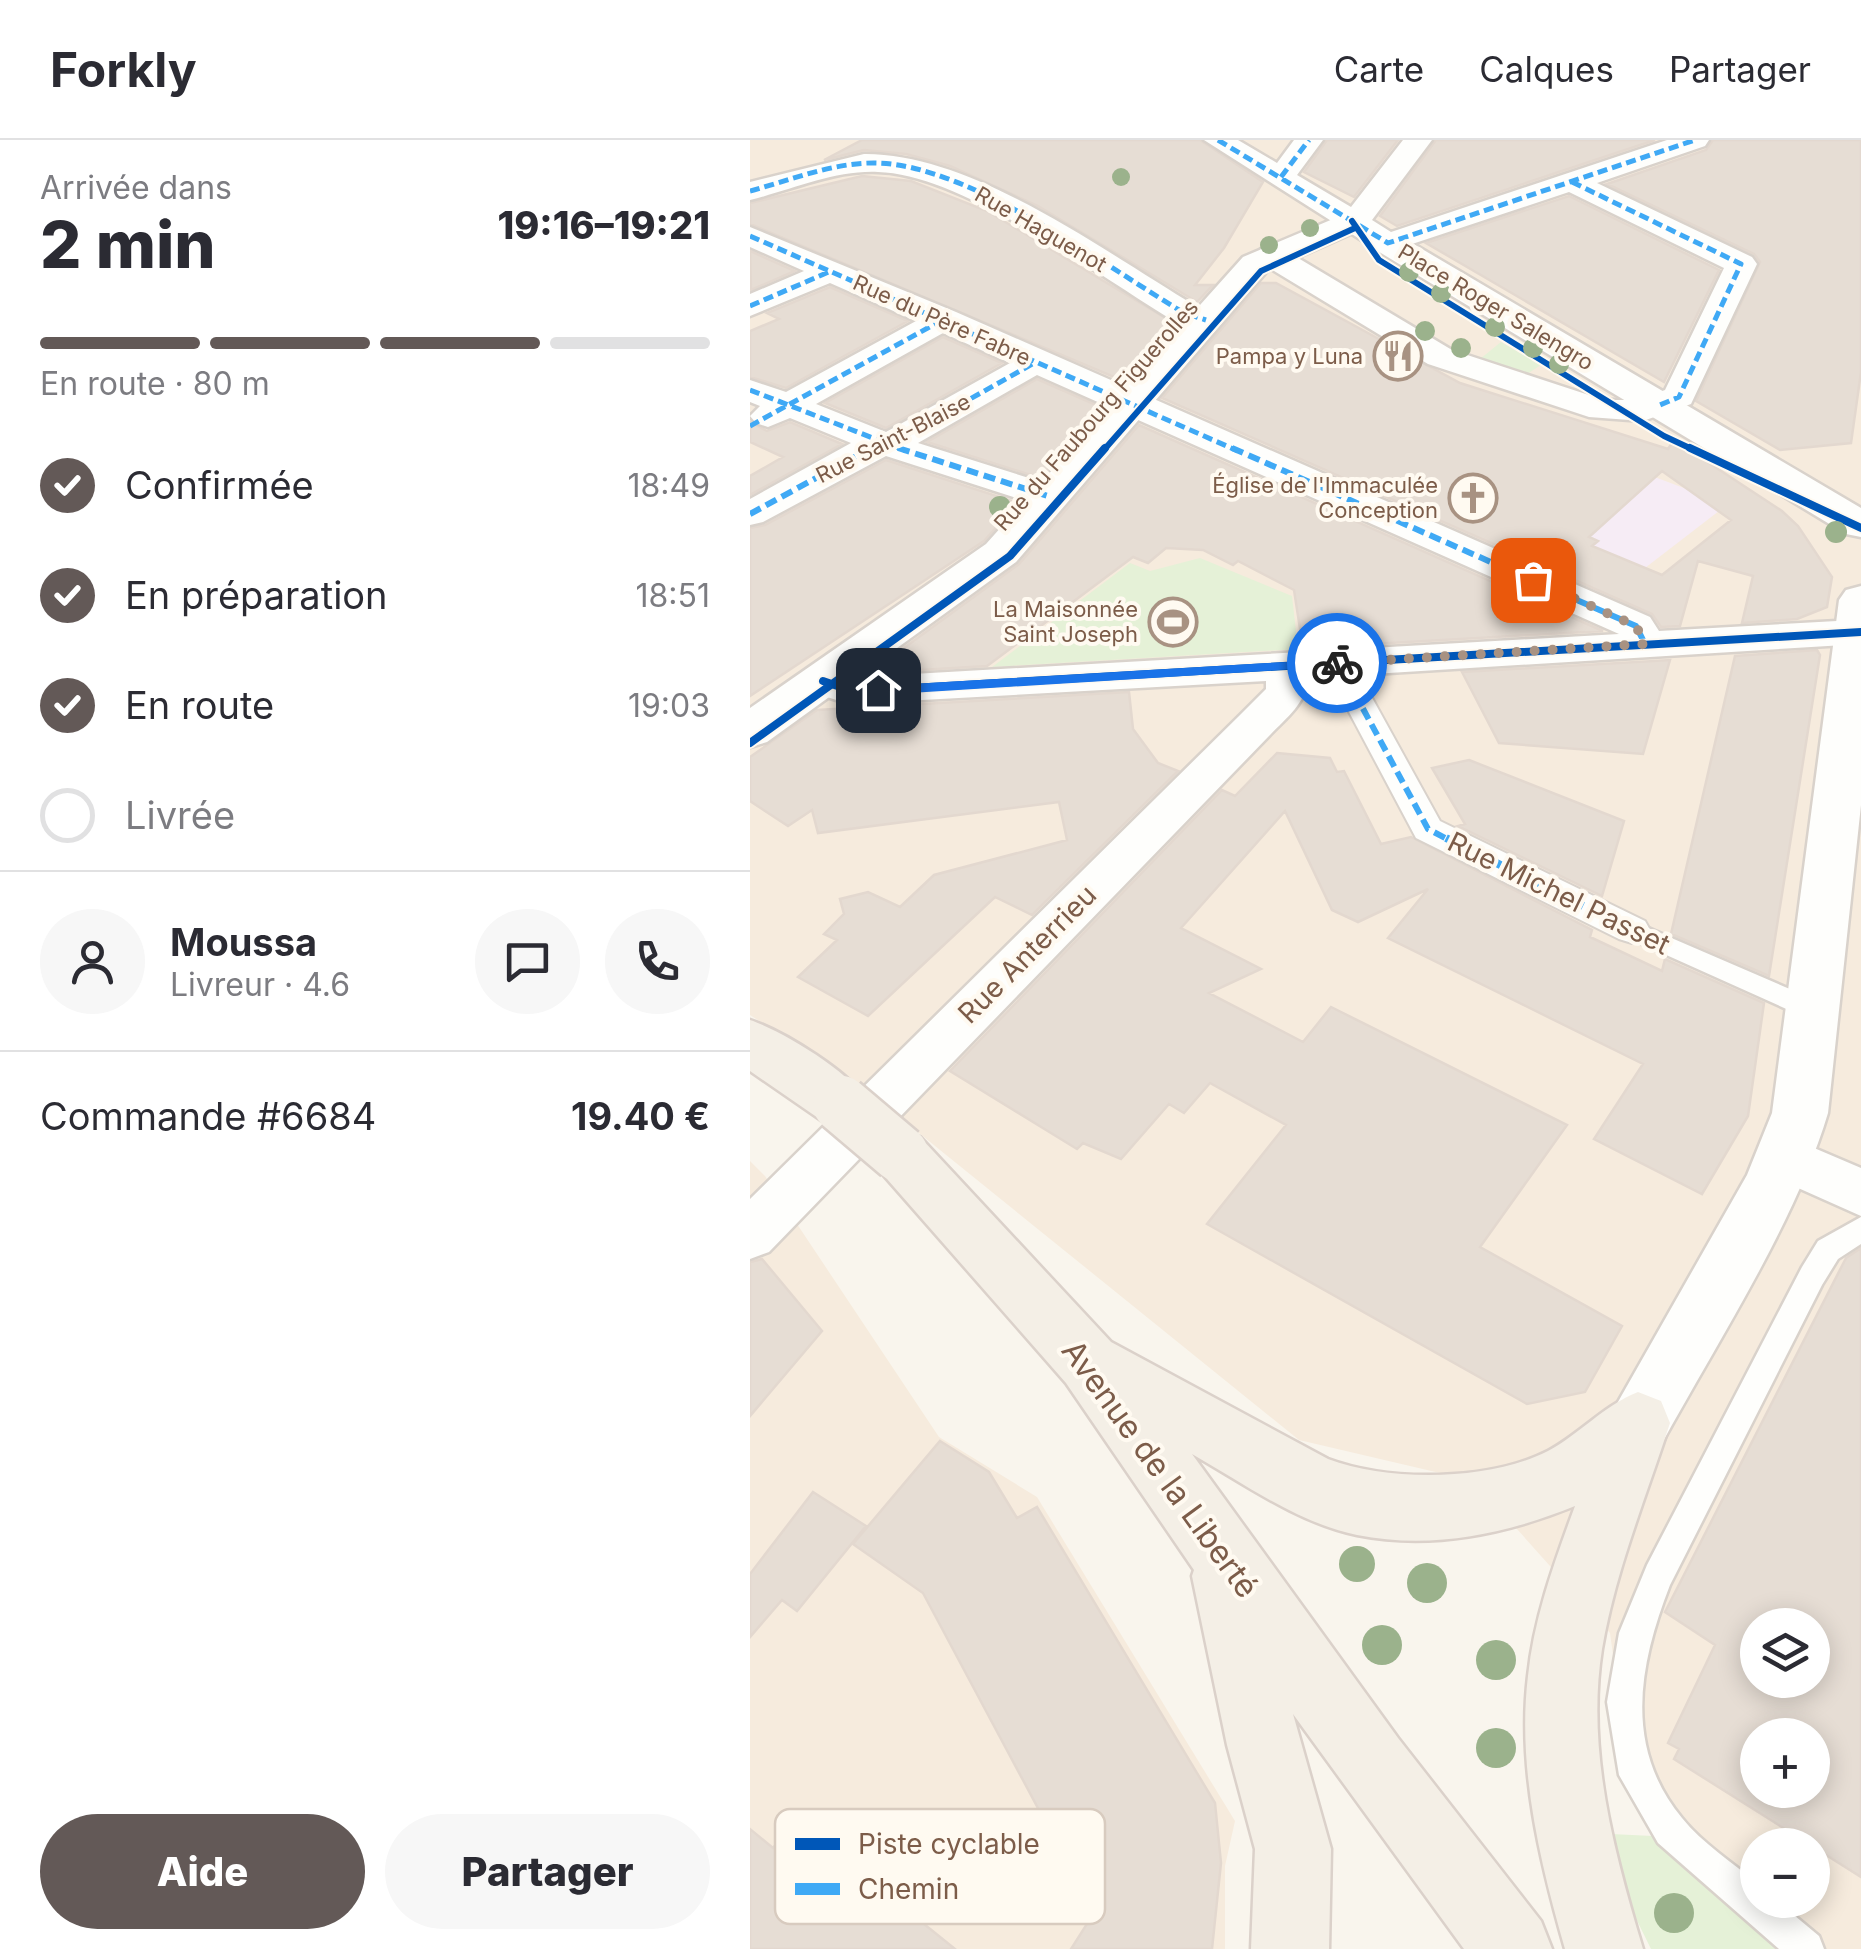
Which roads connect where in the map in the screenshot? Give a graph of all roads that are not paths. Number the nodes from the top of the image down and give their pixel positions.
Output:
1 (1218, 140) edge
2 (1309, 140) edge
3 (1418, 140) edge
4 (1696, 140) edge
5 (1281, 177) junction
6 (1572, 182) junction
7 (750, 192) edge
8 (1352, 220) junction
9 (750, 236) edge
10 (1388, 244) junction
11 (1272, 256) junction
12 (831, 271) junction
13 (750, 306) edge
14 (944, 319) junction
15 (1206, 320) junction
16 (1036, 362) junction
17 (750, 390) edge
18 (1134, 402) junction
19 (788, 405) junction
20 (1660, 405) junction
21 (750, 426) edge
22 (888, 446) junction
23 (1051, 496) junction
24 (750, 514) edge
25 (1861, 525) edge
26 (1859, 622) edge
27 (1645, 644) junction
28 (1311, 665) junction
29 (823, 681) junction
30 (750, 731) edge
31 (1632, 930) joint
32 (1811, 1009) junction
33 (750, 1042) edge
34 (1786, 1158) junction
35 (1861, 1193) edge
36 (1861, 1229) edge
37 (750, 1234) edge
38 (1088, 1362) junction
39 (1638, 1423) junction
40 (1221, 1554) junction
41 (1290, 1949) edge
42 (1513, 1949) edge
43 (1604, 1949) edge
44 (1806, 1949) edge

1 - 5 street, Place Roger Salengro
2 - 5 street
3 - 8 street
4 - 6 street
5 - 8 street, Place Roger Salengro
6 - 10 street
6 - 20 street
7 - 15 street, Rue Haguenot
8 - 10 street, Place Roger Salengro
8 - 11 street, Rue du Faubourg Figuerolles
9 - 12 street, Rue du Père Fabre
10 - 20 street, Place Roger Salengro
11 - 15 street, Rue du Faubourg Figuerolles
11 - 20 street, Place Roger Salengro
12 - 13 street
12 - 14 street, Rue du Père Fabre
14 - 16 street, Rue du Père Fabre
14 - 19 street
15 - 18 street, Rue du Faubourg Figuerolles
16 - 18 street, Rue du Père Fabre
16 - 22 street, Rue Saint-Blaise
17 - 19 street
18 - 23 street, Rue du Faubourg Figuerolles
18 - 27 street, Rue du Père Fabre
19 - 21 street
19 - 22 street
20 - 25 street, Place Roger Salengro
22 - 23 street
22 - 24 street, Rue Saint-Blaise
23 - 29 street, Rue du Faubourg Figuerolles
26 - 27 street
26 - 32 street
27 - 28 street
28 - 29 street
28 - 31 street, Rue Michel Passet
28 - 37 street, Rue Anterrieu
29 - 30 street, Rue du Faubourg Figuerolles
31 - 32 lane, Rue Michel Passet
32 - 34 street
33 - 38 main road, Avenue de la Liberté, bridge
34 - 35 street
34 - 39 street
36 - 44 lane
38 - 39 main road
38 - 40 main road, Avenue de la Liberté
39 - 43 main road
40 - 41 main road
40 - 42 main road, Avenue de la Liberté

